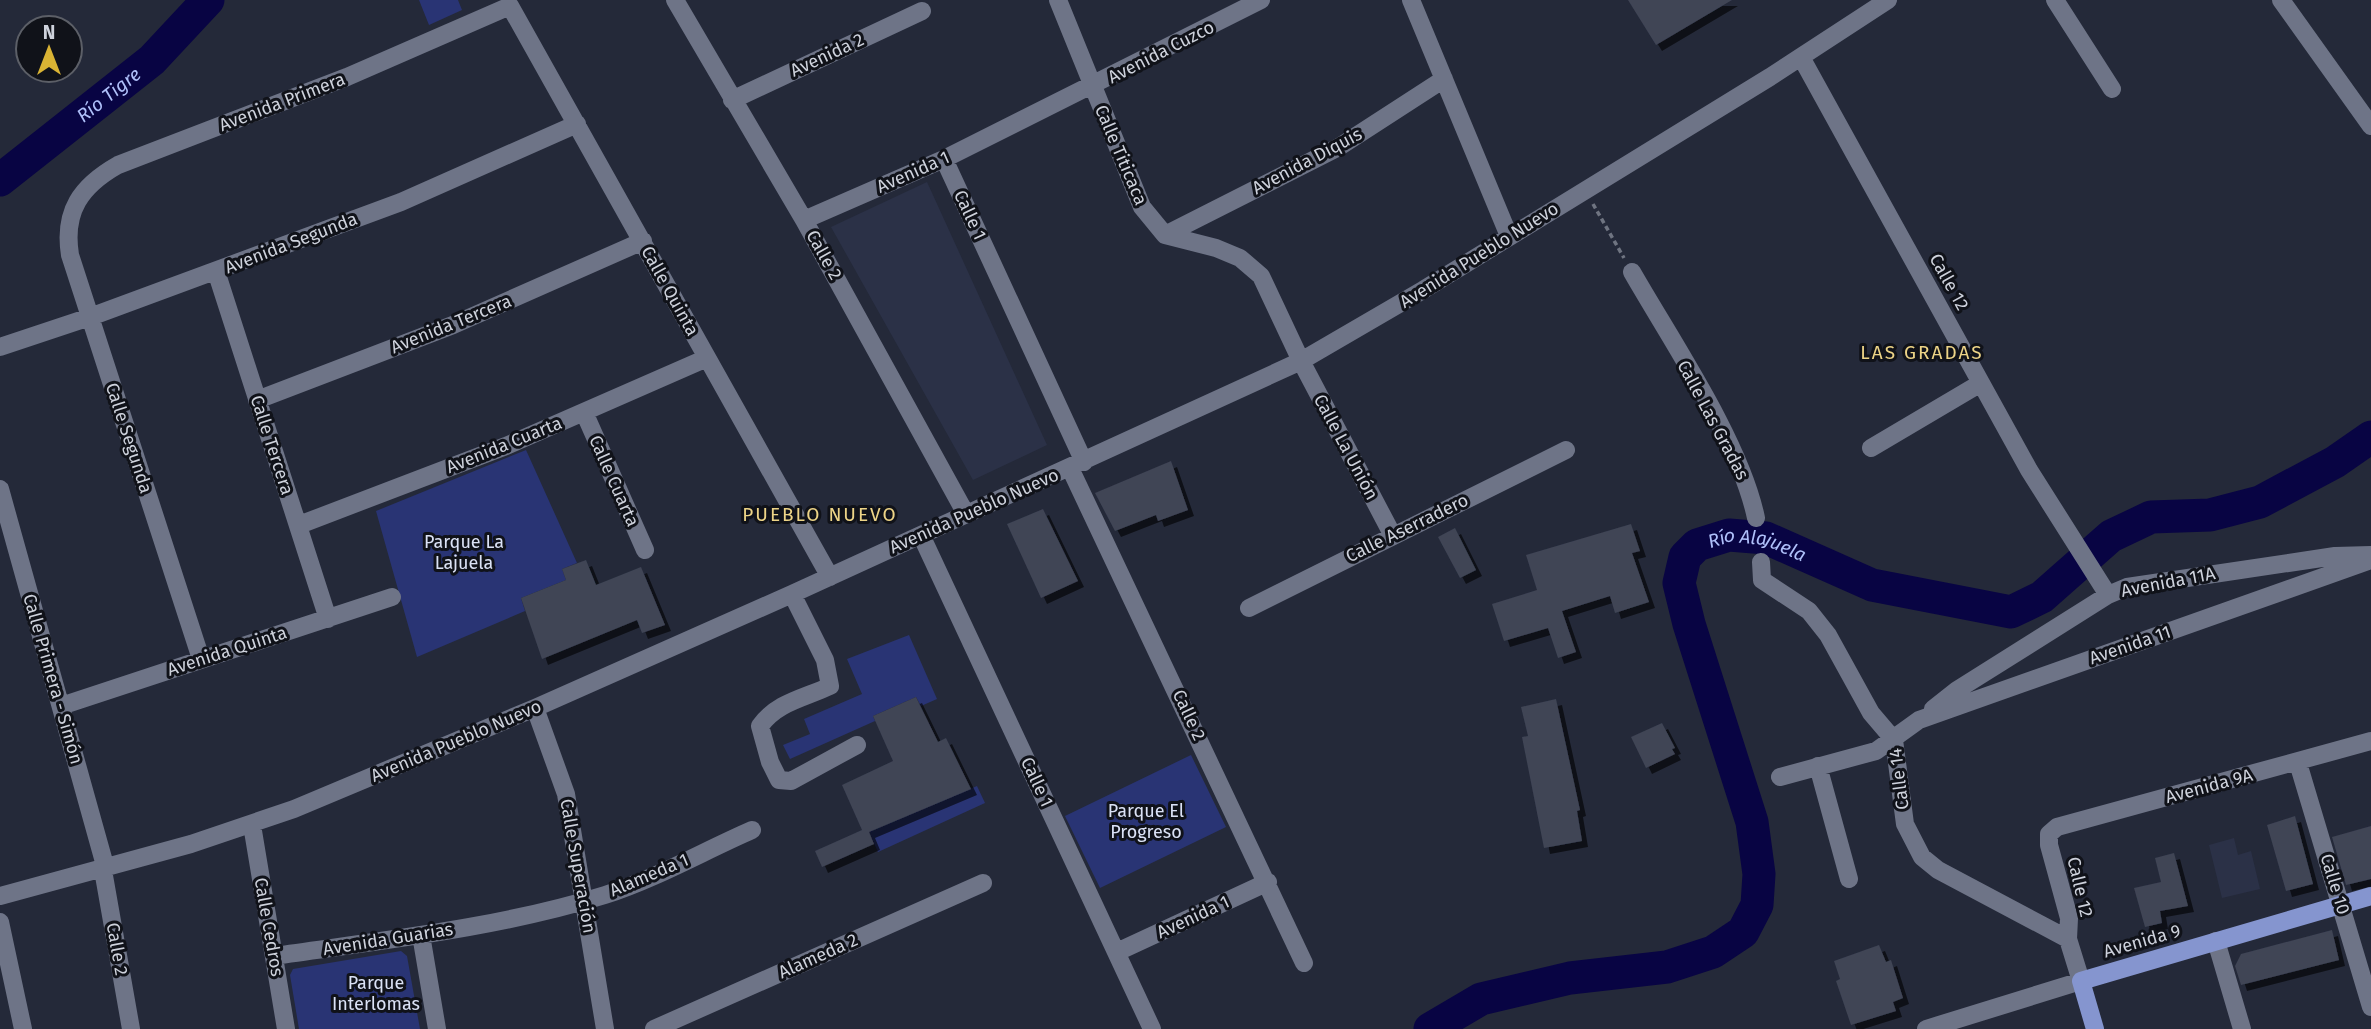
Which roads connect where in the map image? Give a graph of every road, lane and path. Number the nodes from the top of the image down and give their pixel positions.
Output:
1 (675, 0) edge
2 (1058, 0) edge
3 (1261, 0) edge
4 (1411, 0) edge
5 (1888, 0) edge
6 (2055, 0) edge
7 (2281, 0) edge
8 (510, 6) joint
9 (1239, 6) edge
10 (922, 11) dead end
11 (1801, 57) junction
12 (1444, 79) junction
13 (1093, 86) junction
14 (2112, 89) dead end
15 (732, 100) junction
16 (1022, 121) joint
17 (577, 124) junction
18 (2371, 126) edge
19 (944, 159) junction
20 (1585, 190) junction
21 (70, 215) joint
22 (804, 220) junction
23 (1165, 235) junction
24 (1509, 236) junction
25 (643, 241) junction
26 (216, 271) junction
27 (1632, 272) joint
28 (90, 317) junction
29 (0, 347) edge
30 (707, 358) junction
31 (1301, 361) junction
32 (1981, 383) junction
33 (257, 400) junction
34 (584, 412) junction
35 (1871, 448) dead end
36 (1566, 450) dead end
37 (1077, 465) junction
38 (0, 489) edge
39 (966, 514) junction
40 (1756, 518) dead end
41 (299, 525) junction
42 (1392, 534) junction
43 (921, 535) junction
44 (645, 550) dead end
45 (2371, 558) edge
46 (1761, 562) dead end
47 (830, 577) junction
48 (792, 594) junction
49 (2108, 595) junction
50 (392, 597) dead end
51 (1249, 608) dead end
52 (328, 620) junction
53 (201, 659) junction
54 (61, 706) junction
55 (535, 708) junction
56 (1919, 720) junction
57 (1894, 740) junction
58 (2371, 741) edge
59 (858, 745) dead end
60 (2298, 763) junction
61 (1818, 766) junction
62 (1780, 776) dead end
63 (252, 825) junction
64 (752, 830) dead end
65 (2049, 834) joint
66 (104, 869) junction
67 (1849, 879) dead end
68 (1268, 882) junction
69 (983, 883) dead end
70 (0, 896) edge
71 (2371, 896) edge
72 (584, 900) junction
73 (2342, 904) junction
74 (502, 920) joint
75 (0, 922) edge
76 (421, 935) junction
77 (2068, 939) junction
78 (2216, 941) junction
79 (1117, 952) junction
80 (274, 956) junction
81 (1304, 963) dead end
82 (2081, 981) junction
83 (2371, 1007) edge
84 (23, 1029) edge
85 (131, 1029) edge
86 (286, 1029) edge
87 (437, 1029) edge
88 (605, 1029) edge
89 (654, 1029) edge
90 (1152, 1029) edge
91 (1926, 1029) edge
92 (2095, 1029) edge
93 (2242, 1029) edge

1 - 15 street, Calle 2
2 - 13 street, Calle Titicaca
3 - 9 street, Avenida Cuzco
4 - 12 street
5 - 11 street, Avenida Pueblo Nuevo
6 - 14 street
7 - 18 street
8 - 17 street, Calle Quinta
8 - 21 street, Avenida Primera
9 - 13 street, Avenida Cuzco
10 - 15 street, Avenida 2
11 - 20 street, Avenida Pueblo Nuevo
11 - 32 street, Calle 12
12 - 23 street, Avenida Diquis
12 - 24 street
13 - 16 street, Avenida Cuzco
13 - 23 street, Calle Titicaca
15 - 22 street, Calle 2
16 - 19 street, Avenida 1
17 - 25 street, Calle Quinta
17 - 26 street, Avenida Segunda
19 - 22 street, Avenida 1
19 - 37 street, Calle 1
20 - 24 street, Avenida Pueblo Nuevo
20 - 27 path
21 - 28 street, Calle Segunda
22 - 39 street, Calle 2
23 - 31 street
24 - 31 street, Avenida Pueblo Nuevo
25 - 30 street, Calle Quinta
25 - 33 street, Avenida Tercera
26 - 28 street, Avenida Segunda
26 - 33 street, Calle Tercera
27 - 40 street, Calle Las Gradas
28 - 29 street, Avenida Segunda
28 - 53 street, Calle Segunda
30 - 34 street, Avenida Cuarta
30 - 47 street, Calle Quinta
31 - 37 street, Avenida Pueblo Nuevo
31 - 42 street, Calle La Unión
32 - 35 street
32 - 49 street, Calle 12
33 - 41 street, Calle Tercera
34 - 41 street, Avenida Cuarta
34 - 44 street, Calle Cuarta
36 - 42 street, Calle Aserradero
37 - 39 street, Avenida Pueblo Nuevo
37 - 68 street, Calle 2
38 - 54 street, Calle Primera - Simón
39 - 43 street, Avenida Pueblo Nuevo
41 - 52 street, Calle Tercera
42 - 51 street, Calle Aserradero
43 - 47 street, Avenida Pueblo Nuevo
43 - 79 street, Calle 1
45 - 49 street, Avenida 11A
45 - 56 street, Avenida 11
46 - 57 street, Calle 14
47 - 48 street, Avenida Pueblo Nuevo
48 - 55 street, Avenida Pueblo Nuevo
48 - 59 street
49 - 56 street, Avenida 11A
50 - 52 street, Avenida Quinta
52 - 53 street, Avenida Quinta
53 - 54 street, Avenida Quinta
54 - 66 street, Calle Primera - Simón
55 - 63 street, Avenida Pueblo Nuevo
55 - 72 street, Calle Superación
56 - 57 street, Avenida 11
57 - 61 street, Avenida 11
57 - 77 street, Calle 14
58 - 60 street, Avenida 9A
60 - 65 street, Avenida 9A
60 - 73 street, Calle 10
61 - 62 street, Avenida 11
61 - 67 street
63 - 66 street, Avenida Pueblo Nuevo
63 - 80 street, Calle Cedros
64 - 72 street, Alameda 1
65 - 77 street, Calle 12
66 - 70 street, Avenida Pueblo Nuevo
66 - 85 street, Calle 2
68 - 79 street, Avenida 1
68 - 81 street, Calle 2
69 - 89 street, Alameda 2
71 - 73 main road, Avenida 9
72 - 74 street, Alameda 1
72 - 88 street, Calle Superación
73 - 78 main road, Avenida 9
73 - 83 street, Calle 10
74 - 76 street, Avenida Guarias
75 - 84 street
76 - 80 street, Avenida Guarias
76 - 87 street
77 - 82 street, Calle 12
78 - 82 main road, Avenida 9
78 - 93 street
79 - 90 street, Calle 1
80 - 86 street, Calle Cedros
82 - 91 street, Avenida 9
82 - 92 main road, Calle 12

